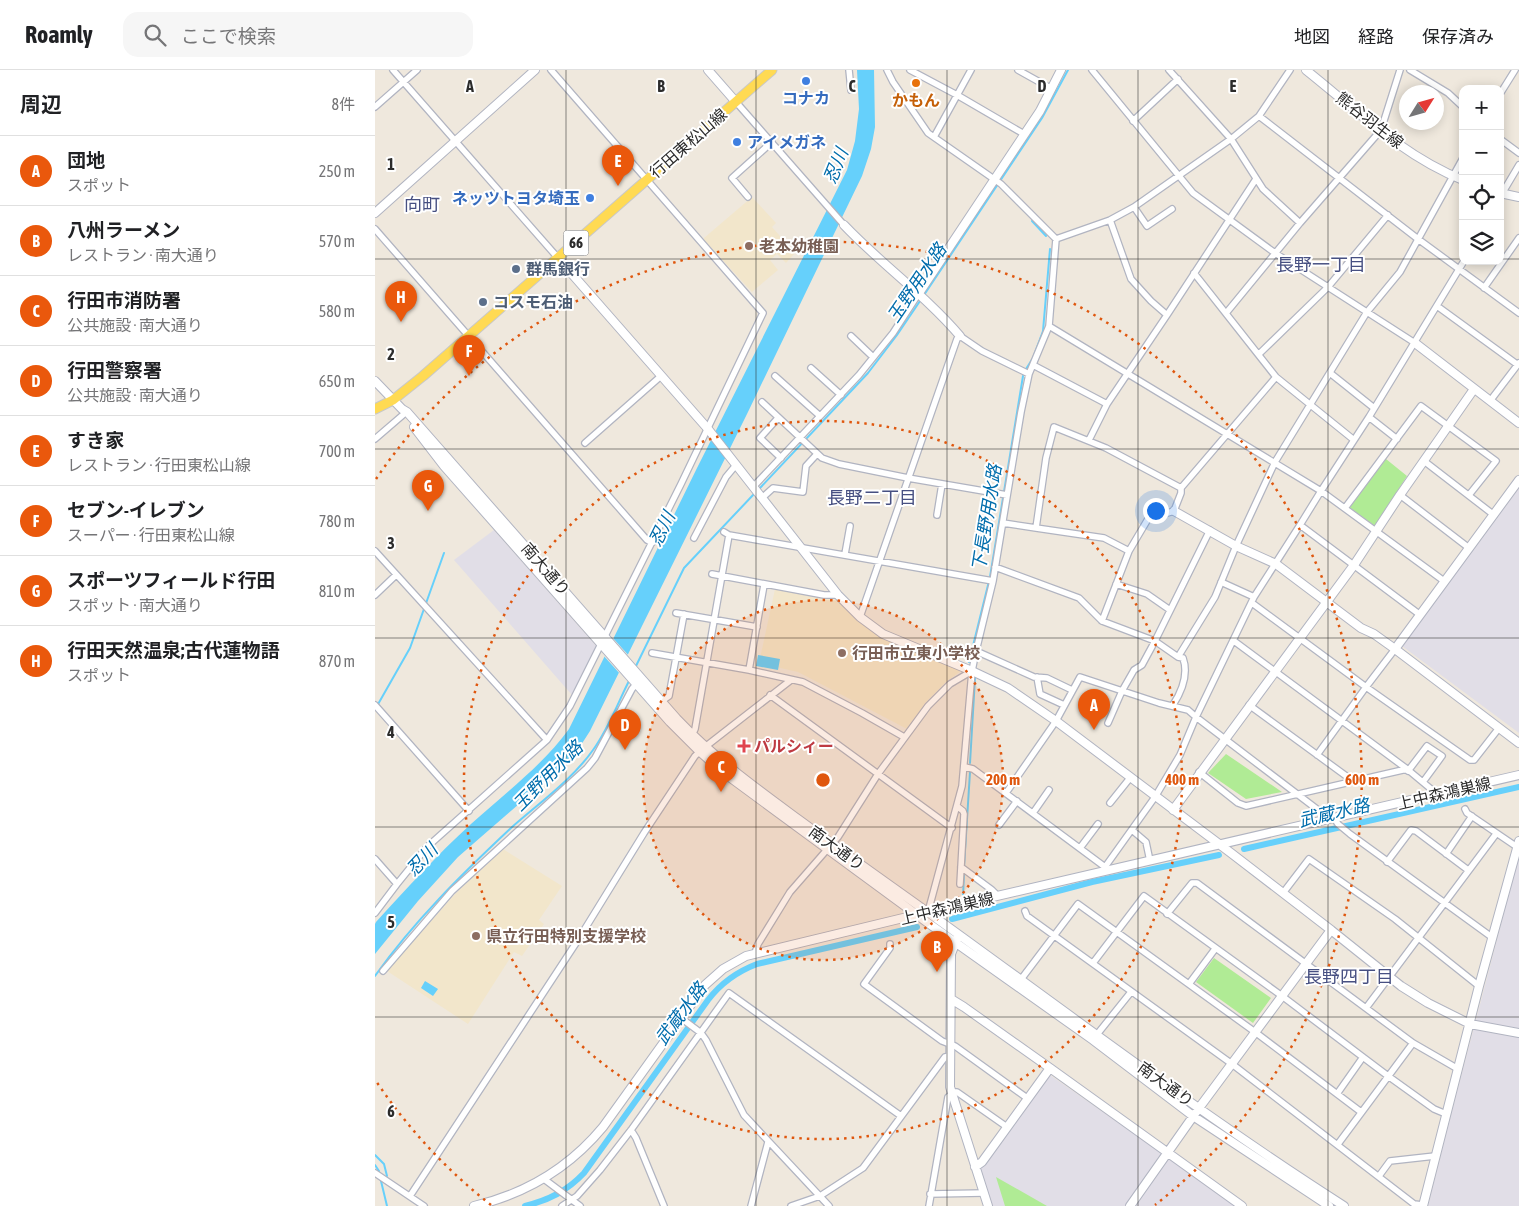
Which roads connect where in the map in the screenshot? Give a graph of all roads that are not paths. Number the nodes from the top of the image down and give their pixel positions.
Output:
1 (393, 70) edge
2 (417, 70) edge
3 (535, 70) edge
4 (551, 70) edge
5 (708, 70) edge
6 (772, 70) edge
7 (849, 70) edge
8 (887, 70) edge
9 (910, 70) edge
10 (971, 70) edge
11 (1018, 70) edge
12 (1061, 70) edge
13 (1092, 70) edge
14 (1169, 70) edge
15 (1290, 70) edge
16 (1305, 70) edge
17 (1400, 70) edge
18 (1410, 70) edge
19 (1515, 70) edge
20 (1178, 79) junction
21 (403, 82) junction
22 (1504, 88) edge
23 (1053, 89) junction
24 (851, 90) dead end
25 (957, 95) junction
26 (736, 102) junction
27 (1459, 104) edge
28 (375, 107) edge
29 (1259, 116) junction
30 (1133, 121) junction
31 (1381, 130) junction
32 (1024, 134) junction
33 (934, 137) junction
34 (1231, 138) junction
35 (455, 142) junction
36 (772, 142) junction
37 (1504, 142) edge
38 (1519, 152) edge
39 (1459, 165) edge
40 (1519, 165) edge
41 (1177, 176) junction
42 (1453, 176) junction
43 (1339, 178) junction
44 (1459, 178) edge
45 (1256, 179) junction
46 (647, 180) junction
47 (998, 181) junction
48 (1504, 190) edge
49 (1504, 195) edge
50 (748, 197) dead end
51 (1519, 197) edge
52 (1134, 207) junction
53 (1172, 209) dead end
54 (375, 213) edge
55 (1389, 215) junction
56 (1110, 220) junction
57 (1229, 220) junction
58 (1300, 223) junction
59 (844, 225) joint
60 (375, 229) edge
61 (1519, 238) edge
62 (1056, 239) junction
63 (1418, 239) junction
64 (1275, 253) junction
65 (558, 258) junction
66 (1462, 265) edge
67 (1459, 269) junction
68 (1194, 273) junction
69 (1329, 287) junction
70 (1485, 288) junction
71 (921, 296) junction
72 (1437, 306) junction
73 (1518, 311) edge
74 (1227, 312) junction
75 (1367, 312) junction
76 (1167, 315) junction
77 (1049, 326) junction
78 (851, 336) dead end
79 (960, 336) junction
80 (469, 337) junction
81 (1415, 343) junction
82 (1259, 354) junction
83 (873, 357) junction
84 (1519, 364) edge
85 (1033, 365) junction
86 (811, 368) dead end
87 (1127, 372) junction
88 (1330, 373) junction
89 (1029, 374) junction
90 (661, 376) junction
91 (775, 376) dead end
92 (1276, 377) junction
93 (375, 382) edge
94 (1474, 389) junction
95 (841, 395) junction
96 (393, 400) junction
97 (1490, 401) junction
98 (761, 402) dead end
99 (1107, 404) junction
100 (1310, 405) junction
101 (1374, 408) junction
102 (375, 409) edge
103 (403, 411) junction
104 (820, 416) junction
105 (1369, 417) junction
106 (778, 418) junction
107 (1519, 423) edge
108 (1447, 426) junction
109 (709, 430) junction
110 (1227, 434) junction
111 (375, 439) edge
112 (1397, 439) junction
113 (1089, 440) junction
114 (1354, 440) junction
115 (802, 441) junction
116 (585, 443) dead end
117 (817, 454) junction
118 (781, 458) junction
119 (733, 461) junction
120 (1424, 461) junction
121 (1275, 462) junction
122 (908, 478) junction
123 (1519, 480) edge
124 (942, 484) junction
125 (753, 487) junction
126 (1181, 488) junction
127 (1321, 491) junction
128 (1004, 495) junction
129 (1400, 495) junction
130 (1469, 495) junction
131 (762, 498) junction
132 (1345, 508) junction
133 (1173, 510) junction
134 (1494, 514) junction
135 (937, 515) dead end
136 (1003, 523) junction
137 (1300, 525) junction
138 (850, 526) dead end
139 (1035, 528) junction
140 (1210, 530) junction
141 (1377, 531) junction
142 (694, 538) dead end
143 (651, 542) junction
144 (1236, 546) junction
145 (800, 547) junction
146 (1469, 548) junction
147 (375, 551) edge
148 (1129, 551) junction
149 (845, 554) junction
150 (880, 560) junction
151 (1275, 564) junction
152 (1354, 565) junction
153 (995, 567) junction
154 (712, 574) dead end
155 (397, 575) junction
156 (721, 575) junction
157 (990, 581) junction
158 (1444, 581) junction
159 (1221, 582) junction
160 (1116, 584) junction
161 (764, 585) junction
162 (375, 595) edge
163 (838, 595) junction
164 (1253, 600) junction
165 (1326, 602) junction
166 (1170, 610) junction
167 (676, 612) dead end
168 (684, 614) junction
169 (1419, 614) junction
170 (860, 616) junction
171 (715, 619) junction
172 (1102, 621) junction
173 (757, 627) junction
174 (1300, 637) junction
175 (1155, 641) junction
176 (1234, 641) junction
177 (605, 642) junction
178 (1395, 649) junction
179 (976, 651) junction
180 (652, 653) dead end
181 (677, 657) junction
182 (1178, 657) junction
183 (707, 663) junction
184 (749, 670) junction
185 (972, 671) junction
186 (1275, 671) junction
187 (633, 674) junction
188 (1037, 677) junction
189 (791, 680) junction
190 (1366, 687) junction
191 (1072, 690) junction
192 (1122, 691) junction
193 (769, 696) junction
194 (662, 701) junction
195 (375, 705) edge
196 (1064, 705) junction
197 (1173, 705) junction
198 (1249, 705) junction
199 (1196, 717) junction
200 (1056, 722) junction
201 (1341, 722) junction
202 (1108, 723) dead end
203 (1499, 728) junction
204 (692, 735) junction
205 (904, 737) junction
206 (1224, 739) junction
207 (547, 740) junction
208 (1519, 743) edge
209 (702, 749) junction
210 (1317, 754) junction
211 (965, 767) junction
212 (1407, 770) junction
213 (1199, 772) junction
214 (878, 774) junction
215 (1519, 775) edge
216 (1130, 778) junction
217 (1353, 781) junction
218 (1423, 782) junction
219 (1049, 790) dead end
220 (1007, 793) junction
221 (1297, 795) junction
222 (1435, 795) junction
223 (1155, 797) junction
224 (1017, 801) junction
225 (1110, 803) dead end
226 (958, 807) junction
227 (1465, 809) dead end
228 (1173, 810) junction
229 (469, 811) junction
230 (1033, 813) junction
231 (1472, 816) junction
232 (1332, 820) junction
233 (1098, 824) dead end
234 (999, 826) dead end
235 (952, 828) junction
236 (1132, 830) junction
237 (1496, 834) junction
238 (1518, 844) edge
239 (1220, 845) junction
240 (830, 846) junction
241 (1080, 848) junction
242 (1446, 854) junction
243 (375, 859) edge
244 (1150, 861) junction
245 (1387, 862) junction
246 (963, 869) junction
247 (1106, 869) junction
248 (1468, 870) junction
249 (397, 884) junction
250 (960, 884) dead end
251 (1283, 893) junction
252 (998, 896) junction
253 (1444, 903) junction
254 (1025, 911) dead end
255 (928, 912) junction
256 (375, 913) edge
257 (1167, 914) junction
258 (918, 915) junction
259 (1331, 930) junction
260 (1117, 931) junction
261 (1054, 935) junction
262 (957, 938) junction
263 (1418, 938) junction
264 (1493, 938) junction
265 (890, 944) dead end
266 (1215, 949) junction
267 (755, 953) junction
268 (1093, 963) junction
269 (1305, 964) junction
270 (383, 971) dead end
271 (1389, 976) junction
272 (1019, 982) junction
273 (1189, 984) junction
274 (1479, 986) junction
275 (1131, 992) junction
276 (1282, 996) junction
277 (951, 999) junction
278 (1366, 1008) junction
279 (683, 1020) junction
280 (1470, 1024) junction
281 (698, 1031) junction
282 (1255, 1032) junction
283 (1519, 1033) edge
284 (1095, 1037) junction
285 (1413, 1043) junction
286 (951, 1044) junction
287 (950, 1056) junction
288 (1363, 1057) junction
289 (1232, 1064) junction
290 (1050, 1068) junction
291 (1458, 1069) junction
292 (1388, 1076) junction
293 (952, 1094) junction
294 (1337, 1094) junction
295 (1027, 1098) junction
296 (1199, 1108) junction
297 (1361, 1112) junction
298 (1446, 1114) junction
299 (901, 1116) junction
300 (1193, 1116) junction
301 (1007, 1127) junction
302 (631, 1130) junction
303 (768, 1142) junction
304 (1337, 1144) junction
305 (1167, 1152) junction
306 (1435, 1156) junction
307 (975, 1167) junction
308 (375, 1173) edge
309 (1379, 1176) junction
310 (544, 1179) junction
311 (984, 1193) junction
312 (930, 1194) junction
313 (410, 1196) junction
314 (820, 1196) junction
315 (569, 1198) junction
316 (1423, 1205) edge
317 (424, 1206) edge
318 (474, 1206) edge
319 (563, 1206) edge
320 (580, 1206) edge
321 (664, 1206) edge
322 (751, 1206) edge
323 (791, 1206) edge
324 (829, 1206) edge
325 (929, 1206) edge
326 (988, 1206) edge
327 (1130, 1206) edge
328 (1242, 1206) edge
329 (1329, 1206) edge
330 (1344, 1206) edge

1 - 21 street
2 - 21 street
3 - 35 street
4 - 46 street
5 - 26 street
6 - 26 main road, 行田東松山線 / 66
7 - 24 street
8 - 33 street
9 - 25 street
10 - 25 street
11 - 23 street
12 - 23 street
13 - 30 street
14 - 20 street
15 - 29 street
16 - 31 street, 熊谷羽生線
17 - 31 street
18 - 27 street
19 - 22 street
20 - 30 street
20 - 34 street
21 - 28 street
21 - 35 street
23 - 32 street
25 - 32 street
25 - 33 street
26 - 36 street
26 - 46 main road, 行田東松山線 / 66
29 - 34 street
29 - 43 street
30 - 41 street
31 - 42 street, 熊谷羽生線
31 - 43 street
32 - 47 street
33 - 47 street
34 - 41 street
34 - 45 street
35 - 54 street
35 - 65 street
36 - 50 street
36 - 59 street
37 - 38 street
39 - 42 street
40 - 48 street
41 - 52 street
41 - 57 street
42 - 44 street, 熊谷羽生線
42 - 63 street
43 - 55 street
43 - 58 street
45 - 57 street
45 - 58 street
46 - 65 main road, 行田東松山線 / 66
46 - 109 street
47 - 62 street
47 - 71 street
49 - 51 street
52 - 53 street
52 - 56 street
55 - 63 street
55 - 69 street
56 - 62 street
56 - 76 street
57 - 64 street
57 - 68 street
58 - 64 street
59 - 71 street
60 - 80 street
61 - 70 street
62 - 77 street
63 - 67 street
63 - 75 street
64 - 69 street
64 - 74 street
65 - 80 main road, 行田東松山線 / 66
65 - 90 street
66 - 67 street
67 - 70 street
67 - 72 street
68 - 74 street
68 - 76 street
69 - 75 street
69 - 82 street
70 - 73 street
71 - 79 street
71 - 83 street
72 - 81 street
72 - 84 street
74 - 82 street
75 - 81 street
75 - 88 street
76 - 87 street
77 - 85 street
77 - 87 street
78 - 83 street
79 - 89 street
79 - 122 street
80 - 96 main road, 行田東松山線 / 66
80 - 143 street
81 - 94 street
81 - 101 street
82 - 92 street
83 - 95 street
84 - 97 street
85 - 89 street
85 - 99 street
86 - 95 street
87 - 99 street
87 - 110 street
88 - 100 street
88 - 101 street
89 - 128 street
90 - 109 street
90 - 116 street
91 - 104 street
92 - 100 street
92 - 110 street
93 - 96 street, 南大通り
94 - 97 street
94 - 108 street
95 - 104 street
96 - 102 main road, 行田東松山線 / 66
96 - 103 street, 南大通り
97 - 107 street
98 - 106 street
99 - 113 street
100 - 114 street
100 - 121 street
101 - 105 street
103 - 111 street
103 - 177 street, 南大通り
104 - 115 street
105 - 112 street
105 - 114 street
106 - 115 street
106 - 118 street
108 - 112 street
108 - 120 street
108 - 130 street
109 - 119 street
109 - 143 street
110 - 121 street
110 - 126 street
112 - 132 street
113 - 126 street
113 - 139 street
114 - 127 street
115 - 117 street
115 - 118 street
117 - 122 street
117 - 131 street
118 - 125 street
119 - 125 street
119 - 142 street
120 - 129 street
120 - 130 street
121 - 127 street
121 - 144 street
122 - 124 street
122 - 150 street
123 - 134 street
124 - 128 street
124 - 135 street
125 - 131 street
126 - 133 street
127 - 132 street
127 - 137 street
128 - 136 street
129 - 141 street
129 - 146 street
130 - 134 street
131 - 145 street
132 - 141 street
133 - 140 street
133 - 148 street
134 - 146 street
136 - 139 street
136 - 153 street
137 - 151 street
137 - 152 street
138 - 149 street
139 - 148 street
140 - 144 street
140 - 166 street
141 - 152 street
141 - 158 street
143 - 177 street
144 - 151 street
144 - 159 street
145 - 149 street
145 - 156 street
145 - 163 street
146 - 158 street
147 - 155 street
148 - 160 street
149 - 150 street
150 - 157 street
150 - 170 street
151 - 164 street
151 - 165 street
152 - 165 street
152 - 169 street
153 - 157 street
153 - 172 street
154 - 156 street
155 - 162 street
155 - 207 street
156 - 161 street
156 - 171 street
157 - 179 street
158 - 169 street
159 - 164 street
159 - 182 street
160 - 166 street
160 - 172 street
161 - 163 street
161 - 173 street
163 - 170 street
164 - 174 street
164 - 176 street
165 - 174 street
165 - 178 street
166 - 175 street
167 - 168 street
168 - 171 street
168 - 181 street
169 - 178 street
170 - 185 street
171 - 173 street
171 - 183 street
172 - 175 street
173 - 184 street
174 - 186 street
174 - 190 street
175 - 182 street
175 - 192 street
176 - 186 street
176 - 199 street
177 - 187 street, 南大通り
177 - 207 street
178 - 190 street
178 - 203 street
179 - 185 street
179 - 188 street
180 - 181 street
181 - 183 street
181 - 194 street
182 - 197 street
183 - 184 street
183 - 204 street
184 - 189 street
185 - 200 street
185 - 205 street
185 - 211 street
186 - 198 street
186 - 201 street
187 - 194 street, 南大通り
187 - 209 street, 南大通り
187 - 270 street
188 - 191 street
188 - 196 street
189 - 193 street
189 - 205 street
190 - 201 street
190 - 203 street
191 - 192 street
191 - 196 street
192 - 197 street
192 - 202 street
193 - 209 street
193 - 214 street
194 - 204 street, 南大通り
195 - 229 street
196 - 200 street
197 - 199 street
198 - 206 street
198 - 210 street
199 - 206 street
199 - 223 street
200 - 216 street
200 - 220 street
201 - 210 street
201 - 212 street
203 - 208 street
204 - 209 street, 南大通り
205 - 214 street
206 - 213 street
206 - 221 street
207 - 229 street
209 - 240 street, 南大通り
209 - 313 street
210 - 217 street
211 - 220 street
211 - 226 street
212 - 217 street
212 - 218 street
212 - 218 street
213 - 221 street
213 - 228 street
214 - 235 street
214 - 240 street
215 - 222 street, 上中森鴻巣線
216 - 223 street
216 - 225 street
217 - 221 street
218 - 222 street
219 - 230 street
220 - 224 street
221 - 232 street
222 - 232 street, 上中森鴻巣線
223 - 228 street
223 - 236 street
224 - 230 street
224 - 234 street
226 - 235 street
226 - 246 street
227 - 231 street
228 - 239 street
229 - 249 street
230 - 241 street
231 - 237 street
231 - 242 street
232 - 239 street, 上中森鴻巣線
232 - 245 street
233 - 241 street
235 - 255 street
236 - 244 street
236 - 247 street
237 - 238 street
237 - 248 street
238 - 264 street
239 - 244 street, 上中森鴻巣線
239 - 251 street
240 - 255 street, 南大通り
240 - 258 street, 南大通り
240 - 267 street
241 - 247 street
242 - 245 street
242 - 248 street
243 - 249 street
244 - 247 street, 上中森鴻巣線
245 - 253 street
246 - 250 street
246 - 252 street
247 - 252 street, 上中森鴻巣線
248 - 253 street
249 - 256 street
251 - 259 street
251 - 263 street
252 - 255 street, 上中森鴻巣線
253 - 263 street
253 - 264 street
254 - 261 street
255 - 258 street, 上中森鴻巣線
255 - 262 street, 南大通り
257 - 260 street
257 - 266 street
257 - 269 street
258 - 262 street, 南大通り
258 - 267 street, 上中森鴻巣線
259 - 269 street
259 - 271 street
260 - 261 street
260 - 268 street
260 - 273 street
261 - 268 street
261 - 272 street
262 - 272 street, 南大通り
262 - 277 street
263 - 271 street
263 - 274 street
264 - 274 street
265 - 286 street
266 - 273 street
266 - 276 street
267 - 279 street, 上中森鴻巣線
268 - 275 street
269 - 276 street
269 - 278 street
271 - 278 street
271 - 280 street
272 - 284 street, 南大通り
273 - 282 street
274 - 280 street
275 - 284 street
275 - 289 street
276 - 282 street
276 - 288 street
277 - 286 street
277 - 290 street
278 - 285 street
279 - 281 street
279 - 310 street, 上中森鴻巣線
280 - 283 street
280 - 291 street
281 - 299 street
281 - 302 street
281 - 303 street
282 - 289 street
282 - 294 street
284 - 296 street, 南大通り
284 - 300 street, 南大通り
285 - 291 street
285 - 292 street
286 - 287 street
286 - 295 street
287 - 293 street
287 - 299 street
288 - 292 street
288 - 294 street
289 - 296 street
289 - 304 street
290 - 295 street
290 - 305 street
291 - 298 street
292 - 297 street
292 - 298 street
293 - 301 street
293 - 307 street
293 - 312 street
294 - 297 street
295 - 301 street
296 - 300 street
296 - 330 street, 南大通り
297 - 304 street
298 - 306 street
299 - 314 street
300 - 305 street
300 - 329 street, 南大通り
301 - 307 street
302 - 315 street
302 - 321 street
303 - 314 street
303 - 322 street
304 - 309 street
305 - 327 street
305 - 328 street
306 - 309 street
306 - 316 street
307 - 311 street
308 - 313 street
309 - 316 street
310 - 315 street
310 - 318 street, 上中森鴻巣線
311 - 312 street
311 - 326 street
312 - 325 street
313 - 317 street
314 - 323 street
314 - 324 street
315 - 319 street
315 - 320 street

